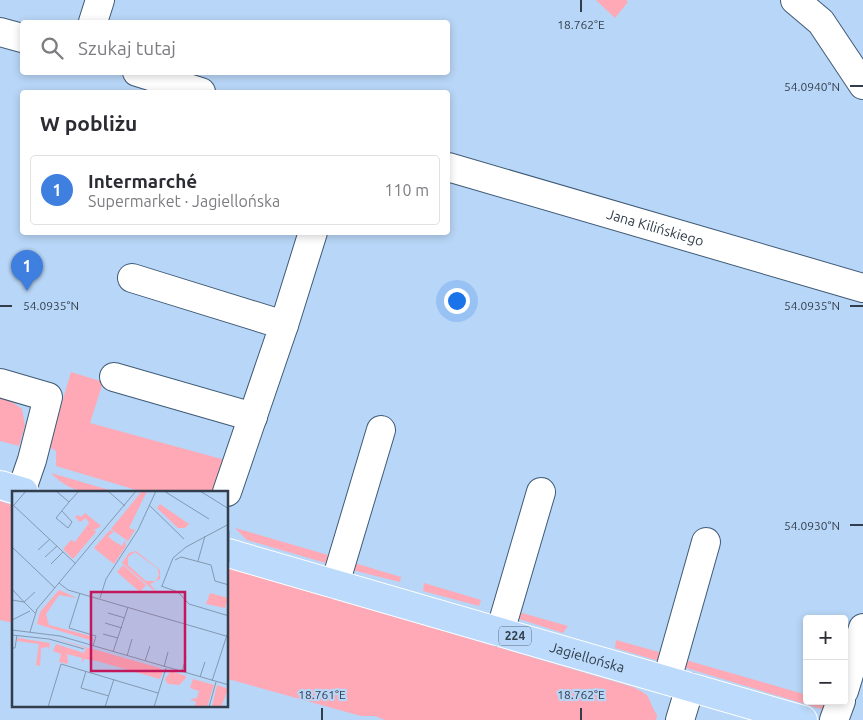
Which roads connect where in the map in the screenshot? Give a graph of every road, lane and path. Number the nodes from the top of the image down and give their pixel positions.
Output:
1 (100, 0) edge
2 (795, 0) edge
3 (94, 20) edge
4 (0, 32) edge
5 (20, 37) edge
6 (147, 75) edge
7 (863, 85) edge
8 (195, 90) edge
9 (450, 168) edge
10 (309, 235) edge
11 (132, 278) dead end
12 (863, 288) edge
13 (284, 325) junction
14 (114, 377) dead end
15 (0, 383) edge
16 (253, 417) junction
17 (380, 430) dead end
18 (15, 490) edge
19 (227, 491) edge
20 (541, 492) dead end
21 (706, 542) dead end
22 (229, 553) edge
23 (335, 584) junction
24 (863, 628) edge
25 (500, 632) junction
26 (848, 678) edge
27 (678, 684) junction
28 (840, 705) edge
29 (680, 720) edge
30 (803, 720) edge
31 (834, 720) edge

1 - 3 street
2 - 7 street
4 - 5 street
6 - 8 street
9 - 12 street, Jana Kilińskiego
10 - 13 street
11 - 13 street
13 - 16 street
14 - 16 street
15 - 18 street
16 - 19 street
17 - 23 street
20 - 25 street
21 - 27 street
22 - 23 main road, Jagiellońska / 224
23 - 25 main road, Jagiellońska / 224
24 - 26 street
25 - 27 main road, Jagiellońska / 224
27 - 29 street
27 - 30 main road, Jagiellońska / 224
28 - 31 street

